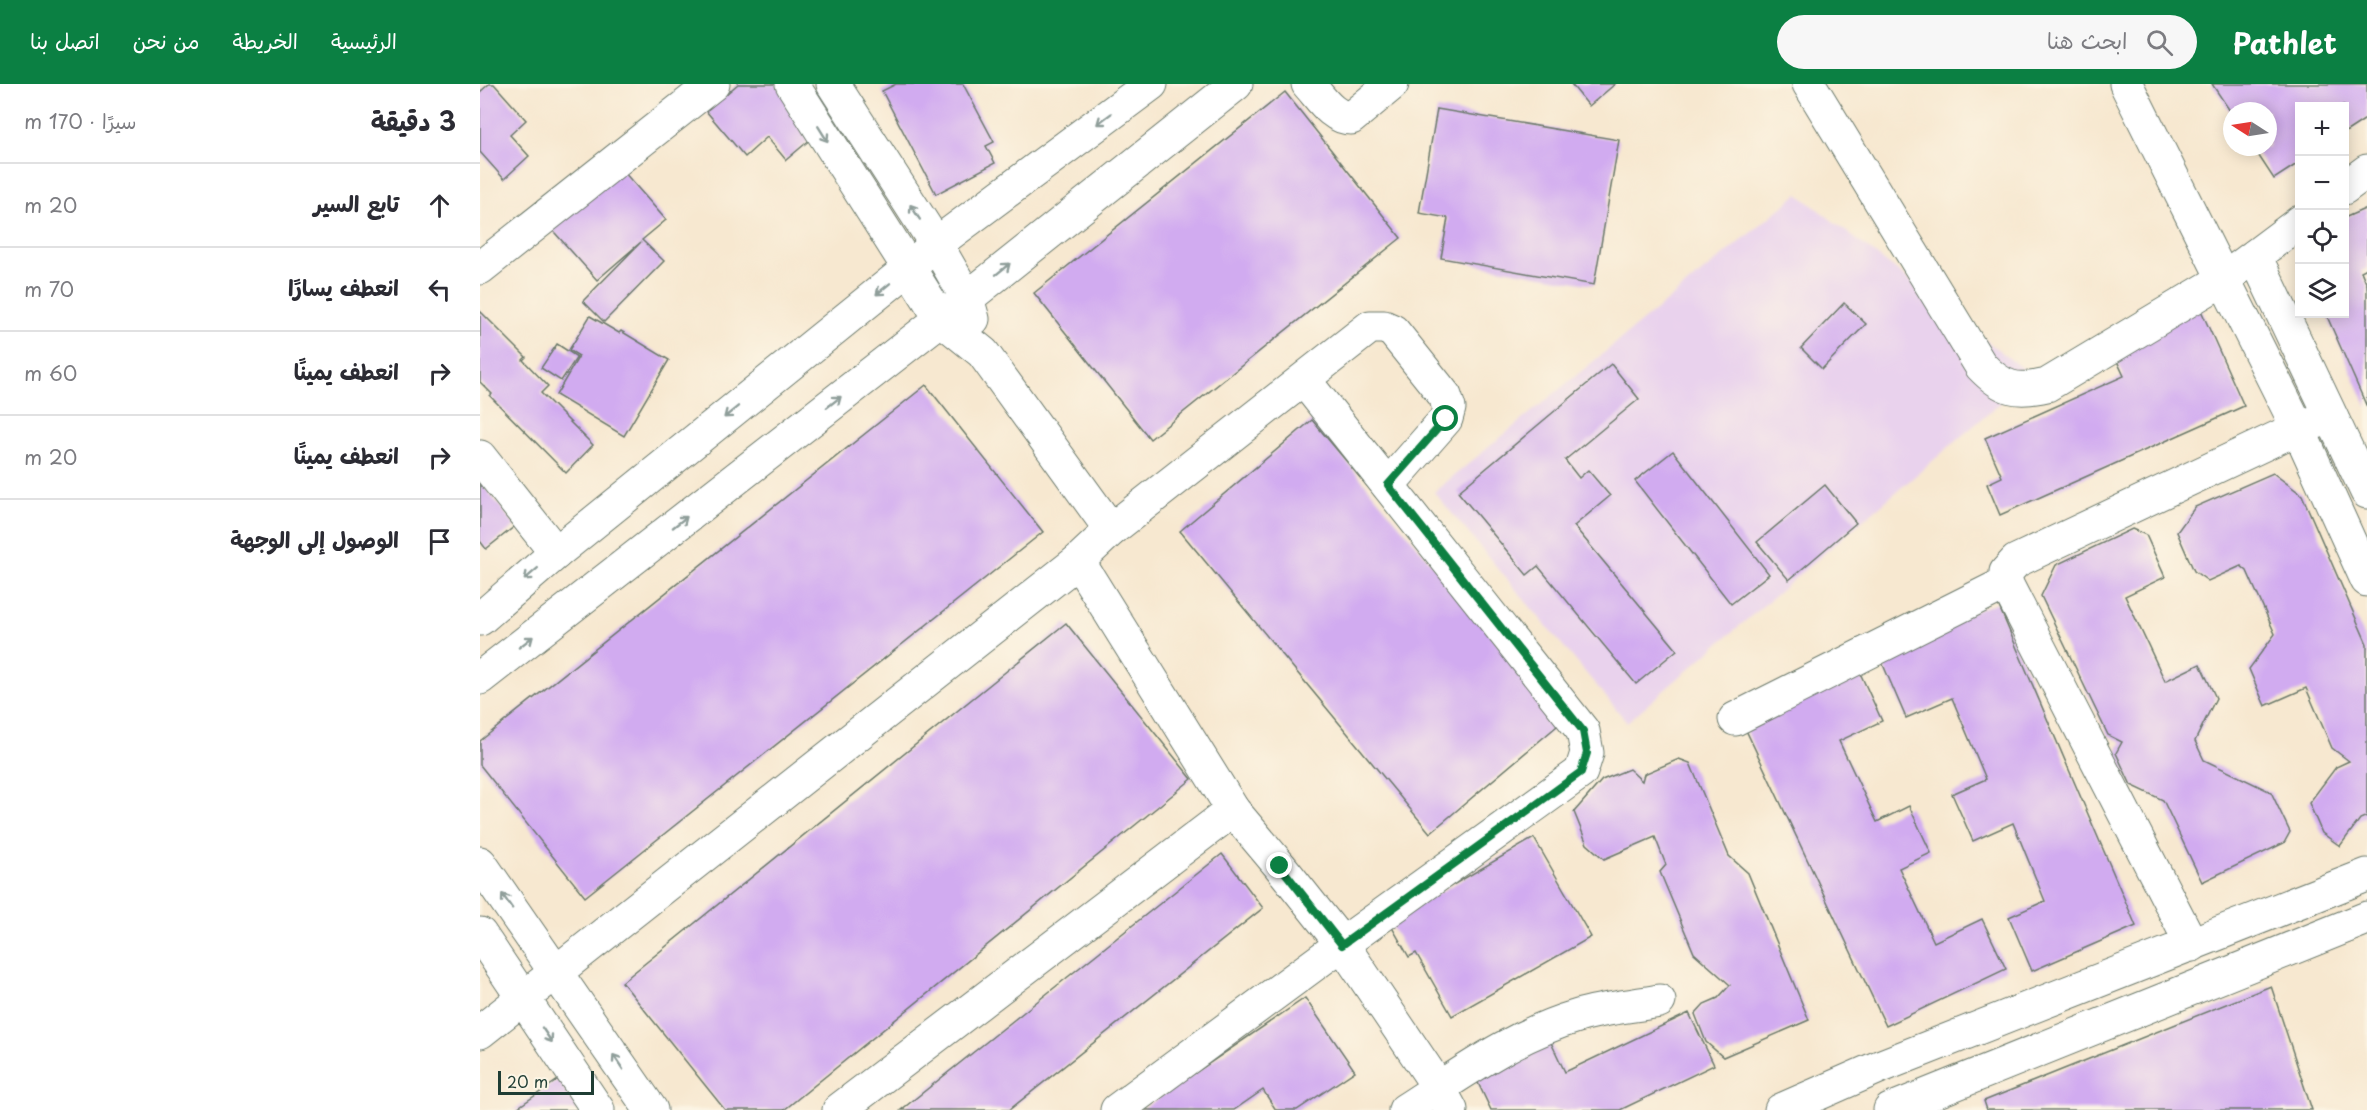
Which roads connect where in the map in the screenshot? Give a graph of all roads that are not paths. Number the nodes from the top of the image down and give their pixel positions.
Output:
1 (713, 84) edge
2 (792, 84) edge
3 (832, 84) edge
4 (1151, 84) edge
5 (1236, 84) edge
6 (1308, 84) edge
7 (1392, 84) edge
8 (1809, 84) edge
9 (2126, 84) edge
10 (2367, 171) edge
11 (2349, 184) edge
12 (2295, 226) edge
13 (936, 244) junction
14 (2255, 256) junction
15 (480, 268) edge
16 (908, 269) junction
17 (2224, 279) junction
18 (967, 298) junction
19 (941, 319) junction
20 (982, 353) junction
21 (1304, 380) junction
22 (2331, 417) junction
23 (2298, 428) junction
24 (480, 457) edge
25 (1388, 485) junction
26 (2367, 492) edge
27 (1111, 530) junction
28 (556, 553) junction
29 (1078, 561) junction
30 (2367, 580) edge
31 (2006, 583) junction
32 (480, 619) edge
33 (480, 678) edge
34 (1735, 719) dead end
35 (1233, 810) junction
36 (480, 863) edge
37 (2367, 875) edge
38 (2367, 918) edge
39 (480, 934) edge
40 (1342, 945) junction
41 (2192, 945) junction
42 (557, 972) junction
43 (523, 998) junction
44 (1659, 1001) dead end
45 (480, 1032) edge
46 (1445, 1099) edge
47 (598, 1110) edge
48 (651, 1110) edge
49 (839, 1110) edge
50 (1117, 1110) edge
51 (1405, 1110) edge
52 (1781, 1110) edge
53 (1890, 1110) edge

1 - 15 street
2 -> 16 street
13 -> 3 street
4 -> 13 street
18 -> 5 street
6 - 7 street
8 - 17 street
9 - 17 street
10 - 11 street
12 - 14 street
13 - 16 street
13 - 18 street
14 - 17 street
14 - 22 street
16 - 19 street
16 -> 28 street
17 - 23 street
18 - 19 street
18 - 20 street
19 - 20 street
33 -> 19 street
20 - 27 street
21 - 25 street
21 - 25 street
21 - 27 street
22 - 23 street
22 - 26 street
23 - 30 street
23 - 31 street
24 - 28 street
25 - 40 street
27 - 29 street
28 -> 32 street
29 - 35 street
29 - 42 street
31 - 34 street
31 - 41 street
35 - 40 street
35 - 49 street
42 -> 36 street
37 - 41 street
38 - 53 street
39 - 43 street
40 - 46 street
40 - 50 street
41 - 52 street
42 - 43 street
48 -> 42 street
43 - 45 street
43 -> 47 street
44 - 46 street
46 - 51 street

